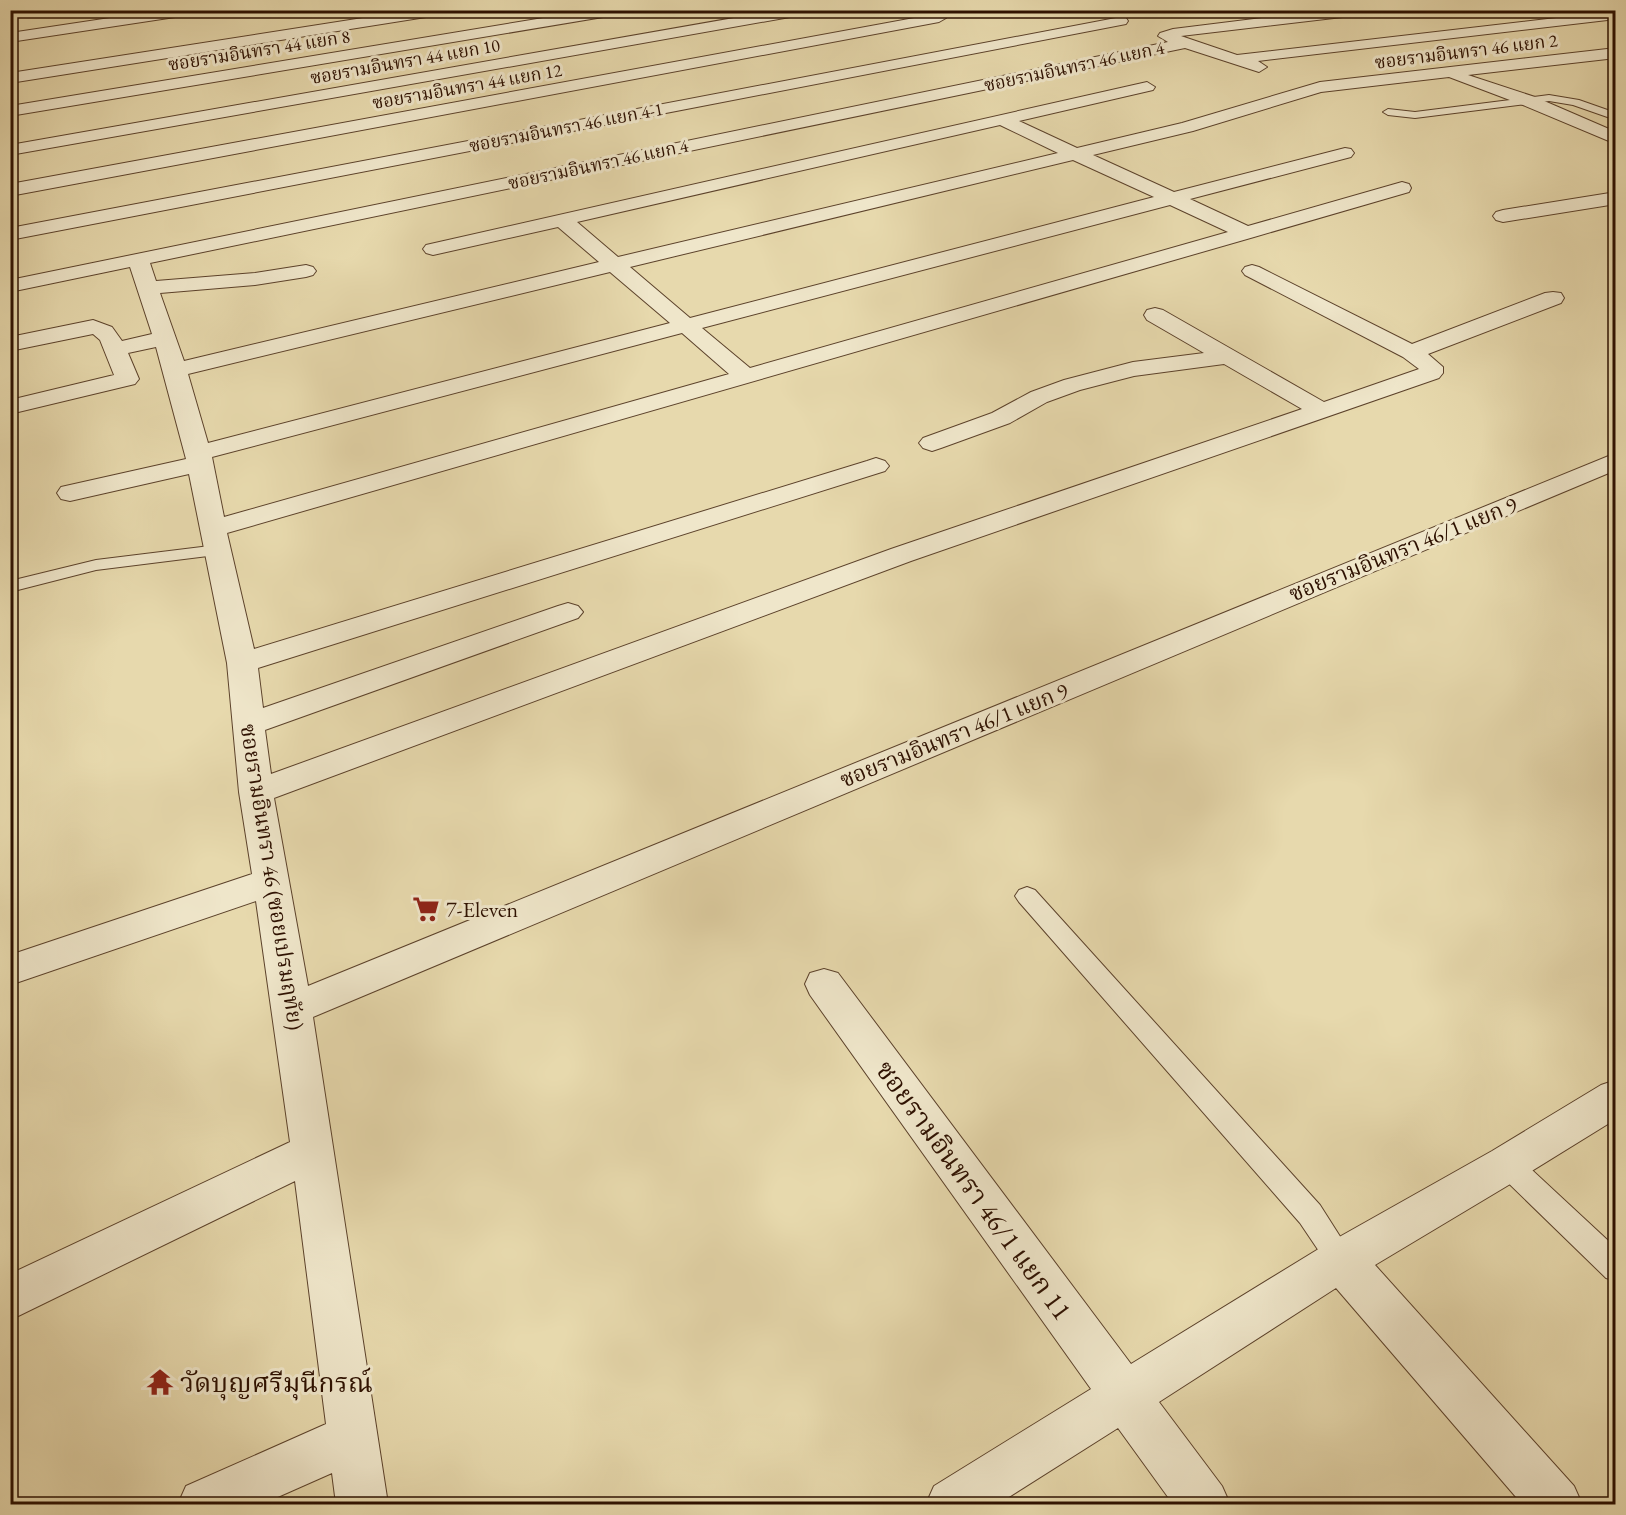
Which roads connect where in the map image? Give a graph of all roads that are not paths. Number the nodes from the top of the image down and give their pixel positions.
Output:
1 (195, 10) edge
2 (445, 10) edge
3 (621, 10) edge
4 (807, 10) edge
5 (1090, 10) edge
6 (1368, 10) edge
7 (1616, 15) edge
8 (927, 16) edge
9 (10, 38) edge
10 (1186, 43) junction
11 (1616, 53) edge
12 (1239, 59) junction
13 (1277, 73) dead end
14 (1449, 74) junction
15 (10, 78) edge
16 (1298, 80) dead end
17 (1147, 87) dead end
18 (1320, 87) junction
19 (1530, 100) junction
20 (10, 111) edge
21 (1388, 111) dead end
22 (1616, 117) edge
23 (1002, 120) junction
24 (524, 136) junction
25 (1616, 140) edge
26 (10, 150) edge
27 (1345, 153) dead end
28 (1077, 154) junction
29 (568, 171) junction
30 (1402, 188) dead end
31 (10, 190) edge
32 (1174, 198) junction
33 (1616, 198) edge
34 (1503, 216) dead end
35 (562, 220) junction
36 (1247, 232) junction
37 (10, 234) edge
38 (433, 249) dead end
39 (138, 260) junction
40 (615, 265) junction
41 (306, 271) dead end
42 (1252, 271) dead end
43 (10, 286) edge
44 (148, 288) junction
45 (1553, 298) dead end
46 (1155, 315) dead end
47 (686, 326) junction
48 (10, 344) edge
49 (115, 349) junction
50 (1411, 352) junction
51 (170, 354) junction
52 (1226, 357) junction
53 (744, 375) junction
54 (10, 407) edge
55 (1322, 411) junction
56 (932, 443) dead end
57 (199, 458) junction
58 (1616, 461) edge
59 (876, 466) dead end
60 (70, 493) dead end
61 (215, 539) junction
62 (10, 587) edge
63 (568, 612) dead end
64 (242, 663) junction
65 (249, 724) junction
66 (256, 792) junction
67 (270, 882) junction
68 (1027, 897) dead end
69 (10, 970) edge
70 (824, 984) dead end
71 (292, 1008) junction
72 (1616, 1097) edge
73 (312, 1152) junction
74 (1507, 1164) junction
75 (1341, 1260) junction
76 (1616, 1268) edge
77 (10, 1298) edge
78 (1125, 1397) junction
79 (352, 1438) junction
80 (204, 1504) edge
81 (362, 1504) edge
82 (952, 1504) edge
83 (1204, 1504) edge
84 (1556, 1504) edge

1 - 9 street
2 - 15 street
3 - 20 street, ซอยรามอินทรา 44 แยก 8
4 - 26 street, ซอยรามอินทรา 44 แยก 10
5 - 24 street, ซอยรามอินทรา 46 แยก 4-1
6 - 10 street
7 - 12 street
8 - 31 street, ซอยรามอินทรา 44 แยก 12
10 - 12 street
10 - 29 street, ซอยรามอินทรา 46 แยก 4
11 - 14 street, ซอยรามอินทรา 46 แยก 2
12 - 13 street
14 - 18 street, ซอยรามอินทรา 46 แยก 2
14 - 19 street
16 - 18 street
17 - 23 street
18 - 28 street
19 - 21 lane
19 - 22 lane
19 - 25 street
23 - 28 street
23 - 35 street
24 - 29 street
24 - 37 street, ซอยรามอินทรา 46 แยก 4-1
27 - 32 street
28 - 32 street
28 - 40 street
29 - 39 street, ซอยรามอินทรา 46 แยก 4
30 - 36 street
32 - 36 street
32 - 47 street
33 - 34 street
35 - 38 street
35 - 40 street
36 - 53 street
39 - 43 street, ซอยรามอินทรา 46 แยก 4
39 - 44 street, ซอยรามอินทรา 46 (ซอยเปรมฤทัย)
40 - 47 street
40 - 51 street
41 - 44 street
42 - 50 street
44 - 51 street, ซอยรามอินทรา 46 (ซอยเปรมฤทัย)
45 - 50 street
46 - 52 street
47 - 53 street
47 - 57 street
48 - 49 street
49 - 51 street
49 - 54 street
50 - 55 street
51 - 57 street, ซอยรามอินทรา 46 (ซอยเปรมฤทัย)
52 - 55 street
52 - 56 street
53 - 61 street
55 - 66 street
57 - 60 street
57 - 61 street, ซอยรามอินทรา 46 (ซอยเปรมฤทัย)
58 - 71 street, ซอยรามอินทรา 46/1 แยก 9
59 - 64 street
61 - 62 lane
61 - 64 street, ซอยรามอินทรา 46 (ซอยเปรมฤทัย)
63 - 65 street
64 - 65 street, ซอยรามอินทรา 46 (ซอยเปรมฤทัย)
65 - 66 street, ซอยรามอินทรา 46 (ซอยเปรมฤทัย)
66 - 67 street, ซอยรามอินทรา 46 (ซอยเปรมฤทัย)
67 - 69 street
67 - 71 street, ซอยรามอินทรา 46 (ซอยเปรมฤทัย)
68 - 75 lane
70 - 78 street, ซอยรามอินทรา 46/1 แยก 11
71 - 73 street, ซอยรามอินทรา 46 (ซอยเปรมฤทัย)
72 - 74 street
73 - 77 street
73 - 79 street, ซอยรามอินทรา 46 (ซอยเปรมฤทัย)
74 - 75 street
74 - 76 lane
75 - 78 street
75 - 84 street
78 - 82 street
78 - 83 street, ซอยรามอินทรา 46/1 แยก 11
79 - 80 street
79 - 81 street, ซอยรามอินทรา 46 (ซอยเปรมฤทัย)

